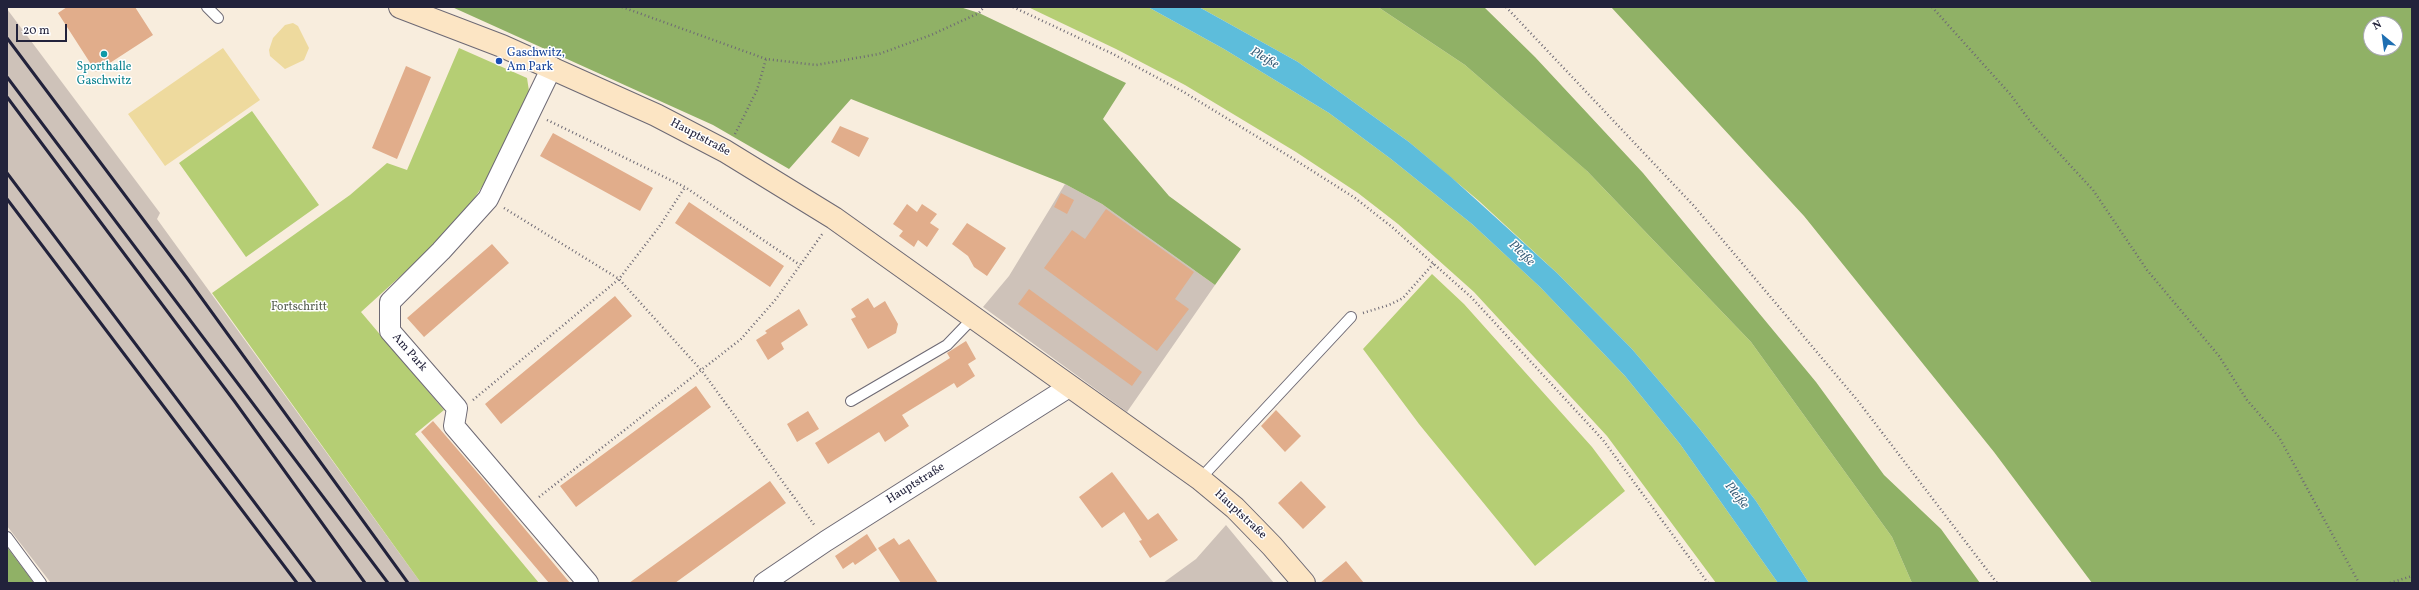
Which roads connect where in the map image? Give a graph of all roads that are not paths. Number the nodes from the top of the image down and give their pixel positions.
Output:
1 (207, 7) edge
2 (400, 7) edge
3 (218, 18) dead end
4 (552, 67) junction
5 (1351, 317) road end
6 (973, 318) junction
7 (1069, 387) junction
8 (851, 401) dead end
9 (1200, 479) junction
10 (7, 537) edge
11 (41, 583) edge
12 (588, 583) edge
13 (764, 583) edge
14 (1304, 583) edge

1 - 3 lane
2 - 4 main road, Hauptstraße
4 - 6 main road, Hauptstraße
4 - 12 street, Am Park
5 - 9 lane
6 - 7 main road, Hauptstraße
6 - 8 lane
7 - 9 main road, Hauptstraße
7 - 13 street, Hauptstraße
9 - 14 main road, Hauptstraße
10 - 11 lane

